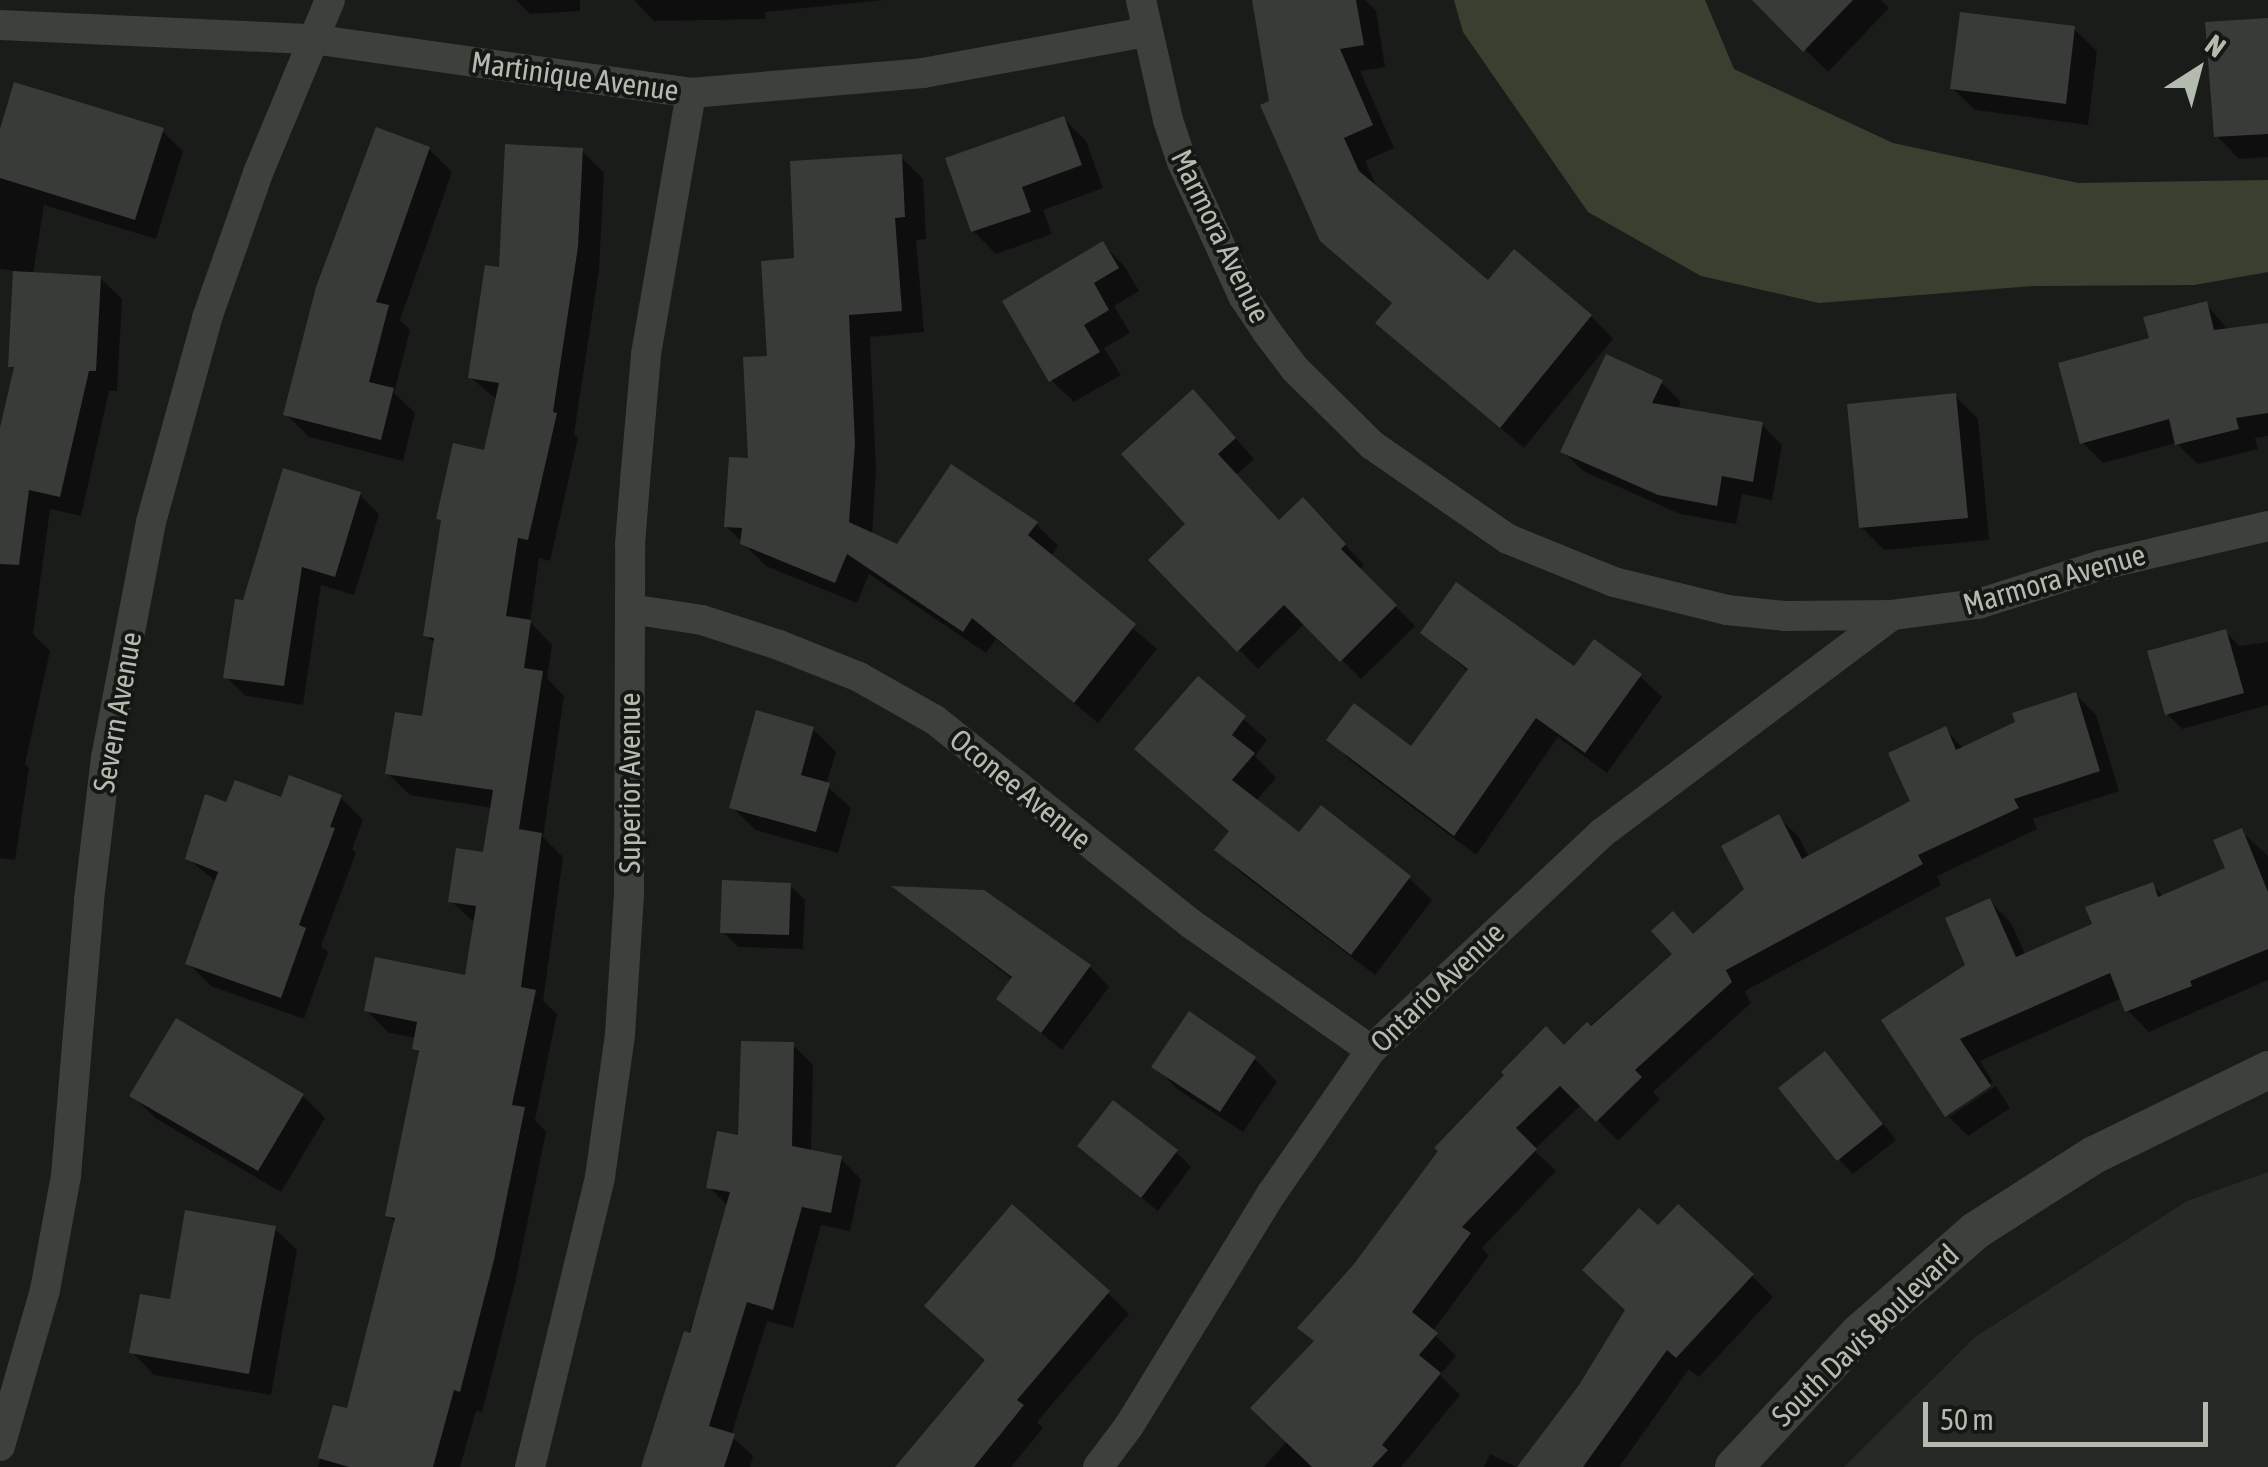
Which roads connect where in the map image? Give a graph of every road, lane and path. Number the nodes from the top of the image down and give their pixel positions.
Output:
1 (330, 0) edge
2 (1142, 0) edge
3 (0, 26) edge
4 (1147, 32) junction
5 (312, 39) junction
6 (691, 93) junction
7 (2268, 526) edge
8 (630, 609) junction
9 (1892, 615) junction
10 (1370, 1050) junction
11 (2268, 1070) edge
12 (0, 1446) edge
13 (530, 1467) edge
14 (1098, 1467) edge
15 (1734, 1467) edge

1 - 5 street, Severn Avenue
2 - 4 street, Marmora Avenue
3 - 5 street, Martinique Avenue
4 - 6 street, Martinique Avenue
4 - 9 street, Marmora Avenue
5 - 6 street, Martinique Avenue
5 - 12 street, Severn Avenue
6 - 8 street, Superior Avenue
7 - 9 street, Marmora Avenue
8 - 10 street, Oconee Avenue
8 - 13 street, Superior Avenue
9 - 10 street, Ontario Avenue
10 - 14 street, Ontario Avenue
11 - 15 street, South Davis Boulevard

